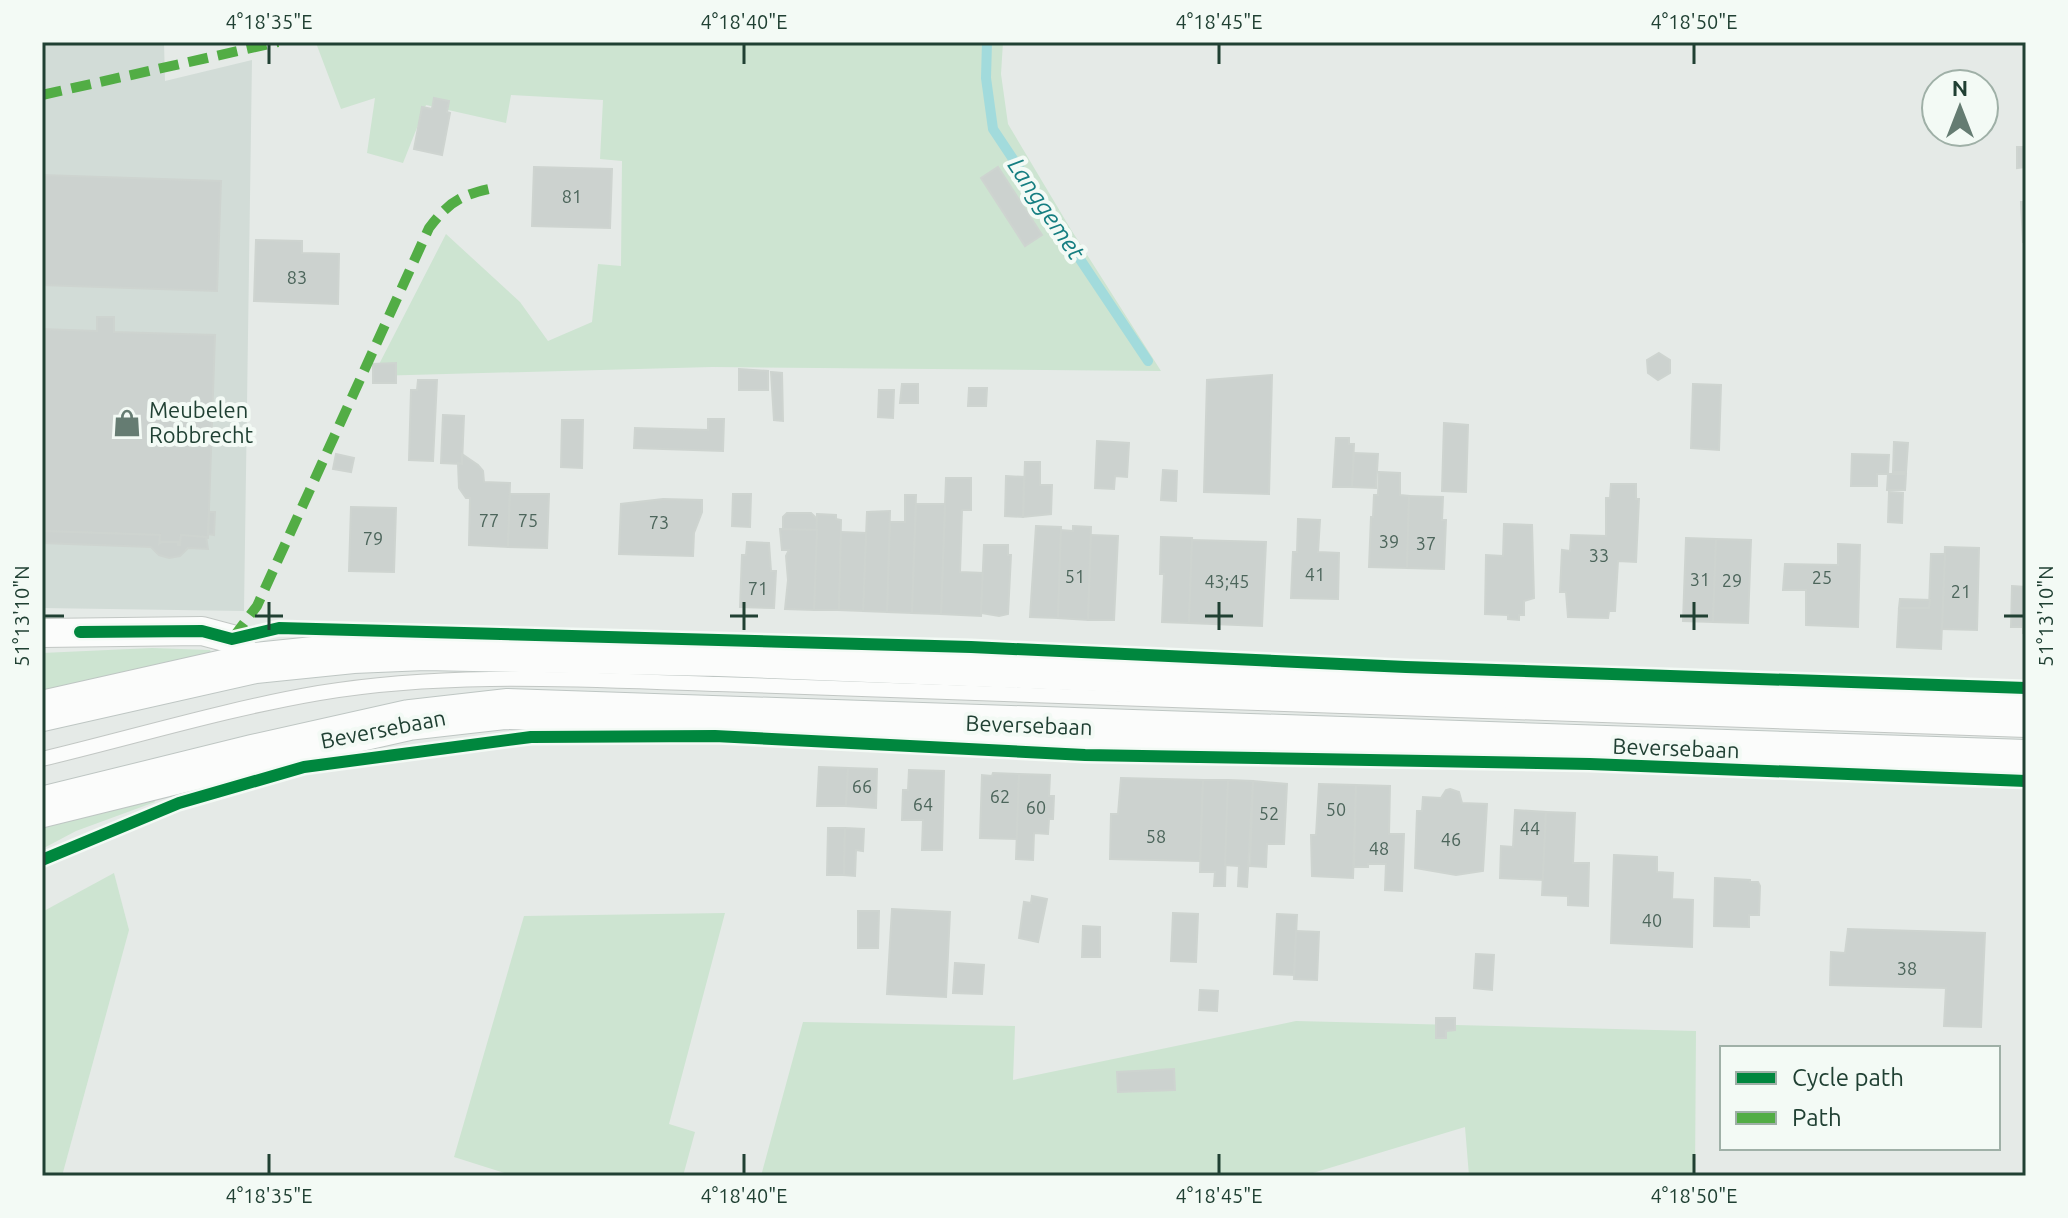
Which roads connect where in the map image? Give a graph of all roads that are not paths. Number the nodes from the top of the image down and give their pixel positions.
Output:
1 (42, 633) edge
2 (255, 663) junction
3 (2026, 708) edge
4 (42, 711) edge
5 (2026, 730) edge
6 (42, 759) edge
7 (2026, 760) edge
8 (42, 807) edge

1 - 2 street
2 - 3 main road
2 - 4 main road
5 - 6 lane
7 - 8 main road, Beversebaan

